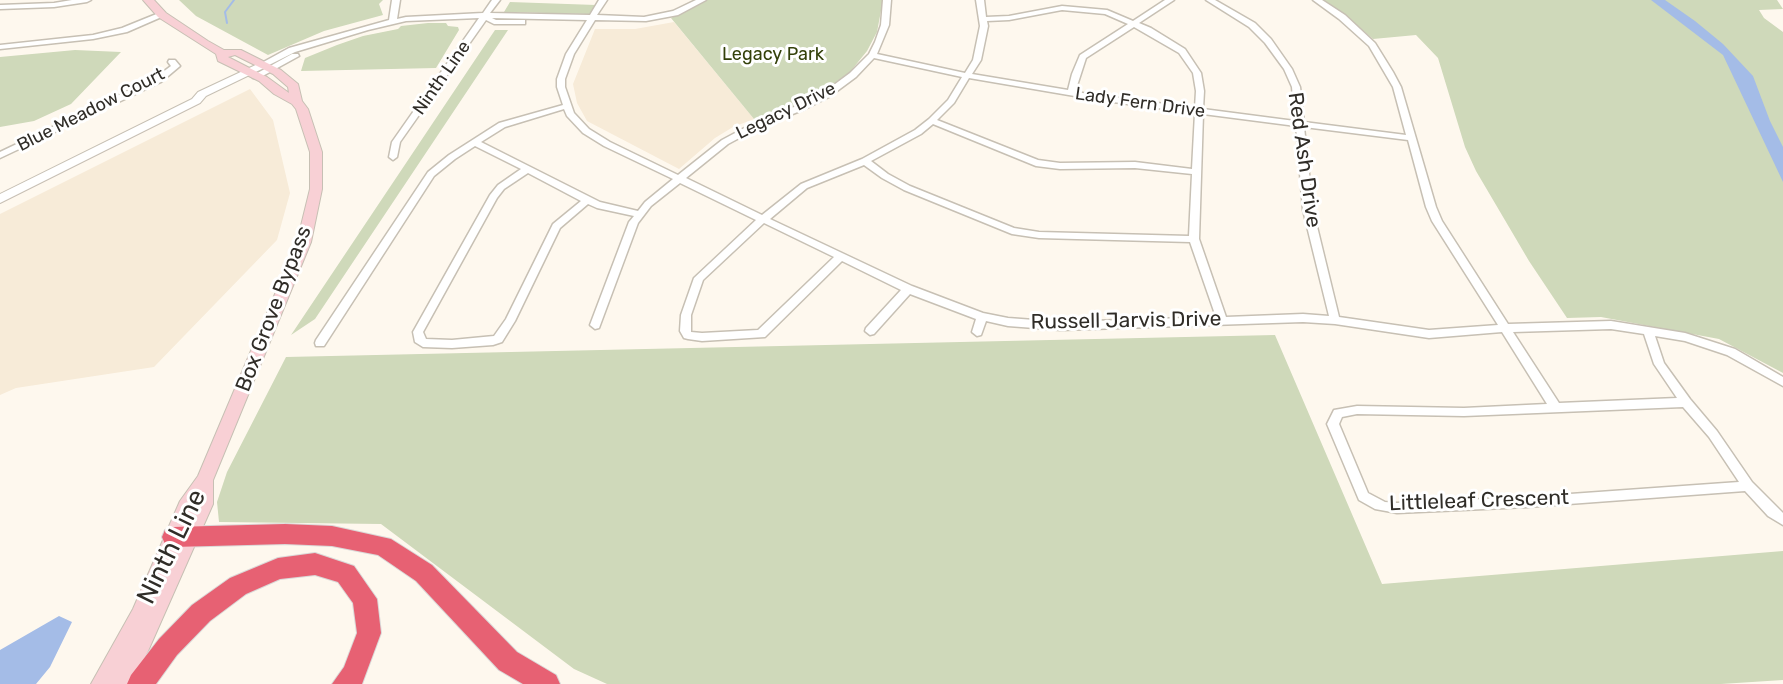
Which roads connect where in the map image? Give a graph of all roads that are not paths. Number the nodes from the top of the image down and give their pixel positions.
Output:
1 (87, 0) edge
2 (148, 0) edge
3 (396, 0) edge
4 (496, 0) edge
5 (603, 0) edge
6 (702, 0) edge
7 (887, 0) edge
8 (980, 0) edge
9 (1170, 0) edge
10 (1210, 0) edge
11 (1317, 0) edge
12 (0, 7) edge
13 (162, 15) junction
14 (485, 17) junction
15 (984, 19) junction
16 (592, 20) junction
17 (393, 22) junction
18 (1132, 24) junction
19 (0, 47) edge
20 (222, 53) junction
21 (872, 55) junction
22 (172, 62) dead end
23 (259, 70) junction
24 (969, 76) junction
25 (1071, 93) junction
26 (567, 106) junction
27 (1199, 111) junction
28 (932, 121) junction
29 (1300, 122) junction
30 (1410, 138) junction
31 (474, 142) junction
32 (0, 155) edge
33 (393, 157) dead end
34 (865, 161) junction
35 (526, 170) junction
36 (1196, 172) junction
37 (680, 178) junction
38 (0, 199) edge
39 (588, 200) junction
40 (639, 214) junction
41 (763, 219) junction
42 (1194, 239) junction
43 (841, 256) junction
44 (908, 289) junction
45 (982, 316) junction
46 (1222, 320) junction
47 (1335, 320) junction
48 (595, 325) dead end
49 (1506, 328) junction
50 (870, 331) dead end
51 (977, 332) dead end
52 (1648, 332) junction
53 (320, 343) dead end
54 (1783, 382) edge
55 (1686, 402) junction
56 (1556, 408) junction
57 (205, 480) joint
58 (1748, 486) junction
59 (1783, 520) edge
60 (181, 537) junction
61 (101, 684) edge
62 (120, 684) edge
63 (140, 684) edge
64 (345, 684) edge
65 (547, 684) edge

1 - 12 street
2 - 13 main road, Box Grove Bypass
3 - 17 street
4 - 14 street, Ninth Line
5 - 16 street, Russell Jarvis Drive
6 - 16 street
7 - 21 street, Legacy Drive
8 - 15 street
9 - 18 street
10 - 29 street, Red Ash Drive
11 - 30 street
13 - 19 street
13 - 20 main road, Box Grove Bypass
14 - 16 street
14 - 17 street
14 - 33 street, Ninth Line
15 - 18 street
15 - 24 street
16 - 26 street, Russell Jarvis Drive
17 - 23 street
18 - 25 street
18 - 27 street
20 - 23 main road, Box Grove Bypass
20 - 23 main road, Box Grove Bypass
21 - 24 street, Lady Fern Drive
21 - 37 street, Legacy Drive
22 - 32 street, Blue Meadow Court
23 - 38 street
23 - 57 main road, Box Grove Bypass
24 - 25 street, Lady Fern Drive
24 - 28 street
25 - 27 street, Lady Fern Drive
26 - 31 street
26 - 37 street, Russell Jarvis Drive
27 - 29 street, Lady Fern Drive
27 - 36 street
28 - 34 street
28 - 36 street
29 - 30 street, Lady Fern Drive
29 - 47 street, Red Ash Drive
30 - 49 street
31 - 35 street
31 - 53 street
34 - 41 street
34 - 42 street
35 - 39 street
35 - 39 street
36 - 42 street
37 - 40 street, Legacy Drive
37 - 41 street, Russell Jarvis Drive
39 - 40 street
40 - 48 street
41 - 43 street, Russell Jarvis Drive
41 - 43 street
42 - 46 street
43 - 44 street, Russell Jarvis Drive
44 - 45 street, Russell Jarvis Drive
44 - 50 street
45 - 46 street, Russell Jarvis Drive
45 - 51 street
46 - 47 street, Russell Jarvis Drive
47 - 49 street, Russell Jarvis Drive
49 - 52 street, Russell Jarvis Drive
49 - 56 street
52 - 54 street, Russell Jarvis Drive
52 - 55 street
55 - 56 street, Littleleaf Crescent
55 - 58 street
56 - 58 street, Littleleaf Crescent
57 - 60 main road, Ninth Line
58 - 59 street
60 - 61 main road, Ninth Line
60 - 62 main road, Ninth Line
60 - 65 highway
63 - 64 highway

